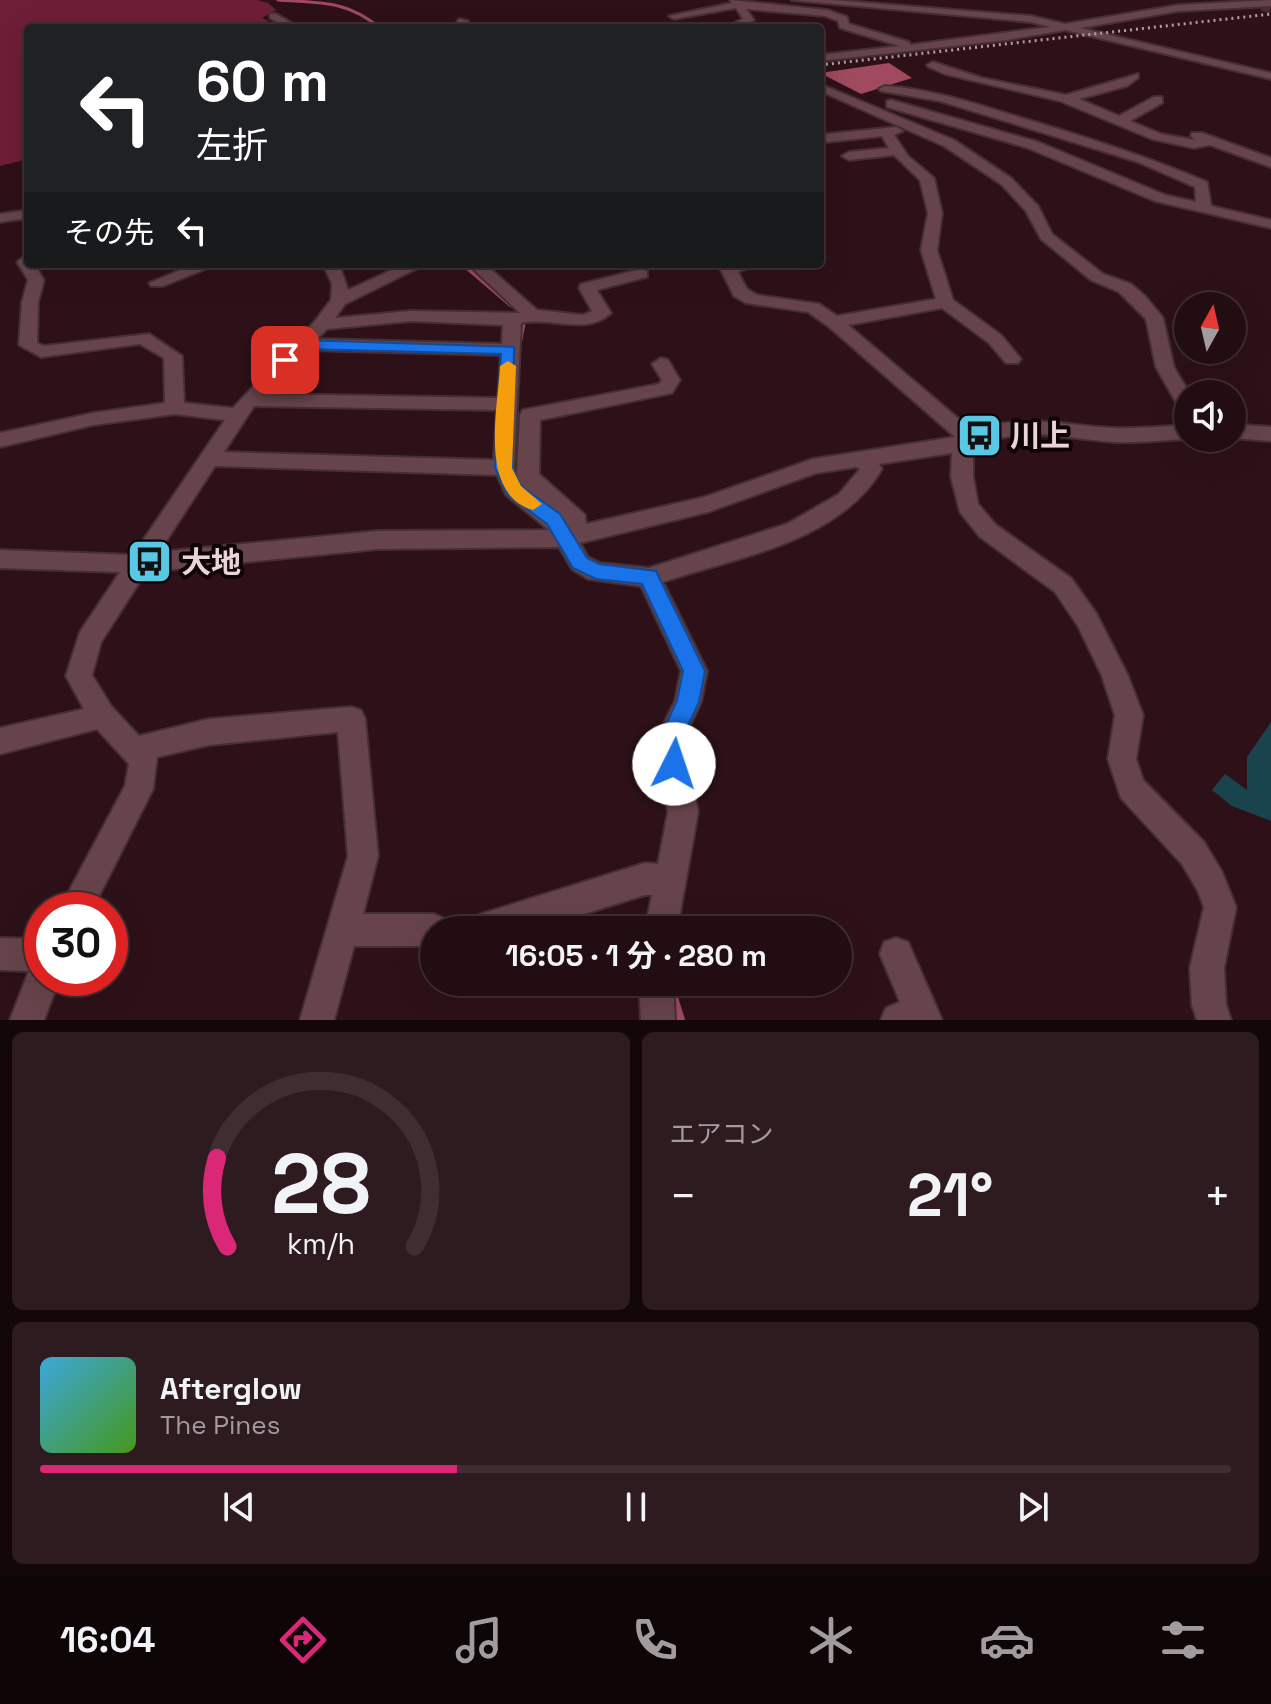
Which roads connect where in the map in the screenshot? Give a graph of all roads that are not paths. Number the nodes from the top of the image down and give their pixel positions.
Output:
1 (722, 0) edge
2 (797, 0) edge
3 (1204, 0) edge
4 (1264, 4) edge
5 (1225, 5) junction
6 (740, 6) edge
7 (273, 16) dead end
8 (676, 19) dead end
9 (288, 24) edge
10 (739, 24) edge
11 (755, 24) edge
12 (1068, 27) junction
13 (1076, 42) dead end
14 (1139, 44) junction
15 (1032, 46) dead end
16 (914, 47) junction
17 (824, 58) edge
18 (933, 73) junction
19 (1134, 76) dead end
20 (1271, 76) edge
21 (824, 89) edge
22 (851, 99) junction
23 (1065, 99) junction
24 (1158, 100) dead end
25 (1129, 117) junction
26 (1025, 123) junction
27 (913, 128) junction
28 (886, 133) junction
29 (1003, 136) junction
30 (827, 138) dead end
31 (1146, 140) dead end
32 (897, 151) junction
33 (849, 156) dead end
34 (1143, 159) junction
35 (1271, 163) edge
36 (1204, 210) junction
37 (24, 215) edge
38 (0, 218) edge
39 (1271, 224) edge
40 (27, 268) edge
41 (199, 268) edge
42 (339, 268) edge
43 (409, 268) edge
44 (479, 268) edge
45 (728, 268) edge
46 (641, 274) dead end
47 (157, 283) dead end
48 (339, 300) junction
49 (945, 302) junction
50 (523, 318) junction
51 (834, 322) junction
52 (322, 324) junction
53 (301, 344) junction
54 (509, 350) junction
55 (1012, 359) dead end
56 (661, 364) dead end
57 (1174, 383) edge
58 (507, 404) junction
59 (243, 407) junction
60 (175, 408) junction
61 (1246, 432) edge
62 (1174, 433) edge
63 (1271, 434) edge
64 (0, 440) edge
65 (965, 440) junction
66 (208, 459) junction
67 (863, 460) junction
68 (504, 468) junction
69 (579, 530) junction
70 (0, 559) edge
71 (137, 564) junction
72 (649, 577) junction
73 (101, 715) junction
74 (0, 741) edge
75 (134, 750) junction
76 (668, 880) junction
77 (85, 892) edge
78 (526, 916) edge
79 (663, 916) edge
80 (343, 930) junction
81 (420, 930) edge
82 (0, 954) edge
83 (896, 954) dead end
84 (24, 955) edge
85 (36, 996) edge
86 (657, 996) edge
87 (915, 1018) edge
88 (27, 1020) edge
89 (317, 1020) edge
90 (658, 1020) edge
91 (1214, 1020) edge

1 - 6 street
2 - 12 street
3 - 5 street
4 - 5 street
5 - 12 street
6 - 8 street
6 - 10 street
6 - 11 street
6 - 16 street
7 - 9 street
12 - 14 street
12 - 16 street
13 - 14 street
14 - 20 street
15 - 18 street
16 - 17 street
18 - 23 street
18 - 26 street
19 - 23 street
21 - 22 street
22 - 27 street
22 - 29 street
23 - 25 street
24 - 25 street
25 - 35 street
26 - 29 street
26 - 34 street
27 - 28 street
27 - 57 street
28 - 30 street
28 - 32 street
29 - 36 street
31 - 34 street
32 - 33 street
32 - 49 street
34 - 36 street
36 - 39 street
37 - 38 street
40 - 60 street
41 - 47 street
42 - 48 street
43 - 48 street
44 - 50 street
45 - 51 street
46 - 50 street
48 - 52 street
49 - 51 street
49 - 55 street
50 - 52 street
50 - 54 street
51 - 65 street
52 - 53 street
53 - 54 street
53 - 59 street
54 - 58 street
56 - 69 street
58 - 59 street
58 - 68 street
59 - 60 street
59 - 66 street
60 - 64 street
61 - 63 street
62 - 65 street
65 - 67 street
65 - 91 street
66 - 68 street
66 - 71 street
67 - 69 street
67 - 72 street
68 - 69 street
69 - 71 street
69 - 72 street
70 - 71 street
71 - 73 street
72 - 76 street
73 - 74 street
73 - 75 street
75 - 77 street
75 - 80 street
76 - 78 street
76 - 79 street
80 - 81 street
80 - 89 street
82 - 84 street
83 - 87 street
85 - 88 street
86 - 90 street

